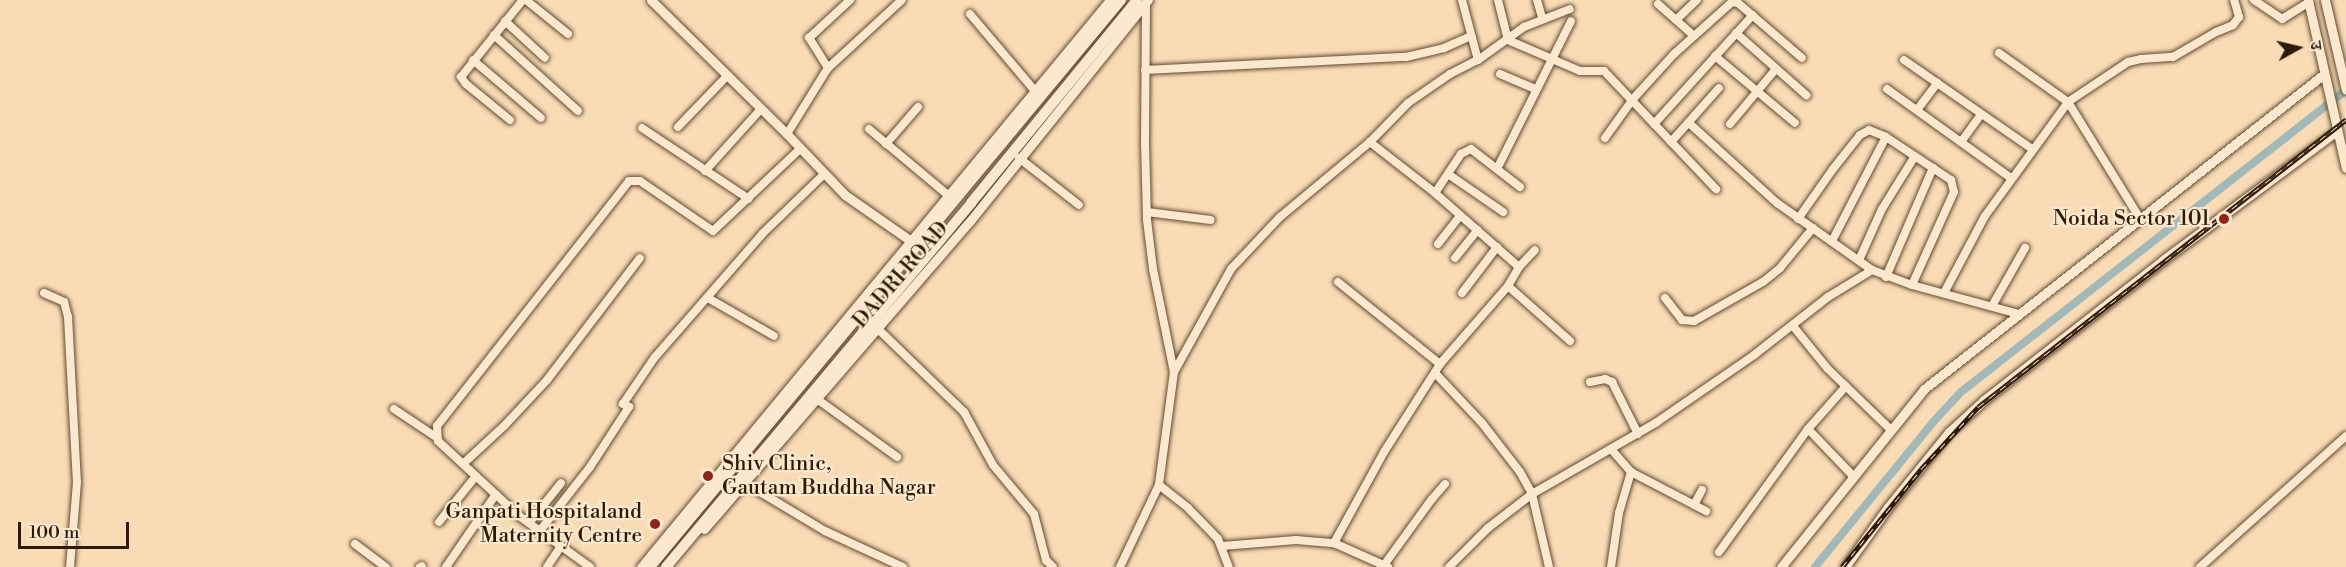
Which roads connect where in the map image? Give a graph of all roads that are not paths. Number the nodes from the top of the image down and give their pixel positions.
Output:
1 (525, 0) edge
2 (651, 0) edge
3 (850, 0) edge
4 (902, 0) edge
5 (1110, 0) edge
6 (1121, 0) edge
7 (1462, 0) edge
8 (1498, 0) edge
9 (1537, 0) edge
10 (1697, 0) edge
11 (2234, 0) edge
12 (2254, 0) edge
13 (2325, 0) edge
14 (1144, 1) edge
15 (1735, 1) edge
16 (2309, 1) edge
17 (1658, 4) dead end
18 (1570, 9) dead end
19 (970, 14) dead end
20 (1753, 15) junction
21 (1542, 18) junction
22 (1676, 20) junction
23 (505, 21) junction
24 (1571, 21) dead end
25 (1736, 33) junction
26 (568, 34) dead end
27 (494, 35) junction
28 (1471, 36) junction
29 (1694, 36) junction
30 (1508, 40) junction
31 (1999, 53) dead end
32 (1715, 56) junction
33 (545, 58) dead end
34 (1802, 58) dead end
35 (473, 60) junction
36 (1478, 60) junction
37 (1553, 60) junction
38 (1904, 60) dead end
39 (828, 68) junction
40 (1145, 70) junction
41 (1775, 70) junction
42 (1500, 74) dead end
43 (727, 76) junction
44 (2325, 76) junction
45 (1937, 83) junction
46 (1719, 88) dead end
47 (1887, 88) dead end
48 (1536, 89) junction
49 (2346, 90) edge
50 (1035, 91) junction
51 (1756, 92) junction
52 (1806, 95) dead end
53 (1633, 99) junction
54 (2068, 102) junction
55 (918, 107) dead end
56 (761, 109) junction
57 (1917, 110) junction
58 (578, 111) dead end
59 (1981, 114) junction
60 (541, 118) dead end
61 (510, 120) dead end
62 (1654, 123) junction
63 (1689, 123) junction
64 (1795, 123) dead end
65 (1730, 124) dead end
66 (678, 127) dead end
67 (642, 128) dead end
68 (869, 129) dead end
69 (2337, 130) junction
70 (787, 134) junction
71 (1886, 137) junction
72 (1605, 138) dead end
73 (1370, 142) junction
74 (1671, 142) junction
75 (1960, 142) junction
76 (886, 144) junction
77 (800, 149) junction
78 (2032, 149) junction
79 (1915, 156) junction
80 (1019, 158) junction
81 (1498, 167) junction
82 (1933, 168) junction
83 (2346, 168) edge
84 (705, 171) junction
85 (1448, 174) junction
86 (824, 175) junction
87 (2010, 178) junction
88 (1520, 187) dead end
89 (1716, 189) dead end
90 (1435, 193) junction
91 (948, 195) junction
92 (749, 199) junction
93 (1079, 205) dead end
94 (1147, 212) junction
95 (1503, 212) dead end
96 (1461, 216) junction
97 (1798, 219) junction
98 (1211, 220) dead end
99 (2141, 220) junction
100 (1813, 228) junction
101 (1478, 230) junction
102 (911, 241) junction
103 (1832, 241) junction
104 (1438, 244) dead end
105 (1497, 247) junction
106 (2025, 248) dead end
107 (1535, 250) dead end
108 (640, 258) dead end
109 (1455, 258) dead end
110 (1859, 260) junction
111 (1519, 267) junction
112 (1872, 270) junction
113 (1886, 277) junction
114 (1338, 282) dead end
115 (1912, 285) junction
116 (1508, 286) junction
117 (44, 293) dead end
118 (1461, 293) dead end
119 (1944, 293) junction
120 (708, 298) junction
121 (1665, 298) dead end
122 (1992, 306) junction
123 (2019, 314) junction
124 (1793, 326) junction
125 (878, 329) junction
126 (774, 336) dead end
127 (1570, 341) dead end
128 (1440, 364) junction
129 (1173, 372) junction
130 (1435, 373) junction
131 (1590, 382) dead end
132 (1846, 386) junction
133 (817, 399) junction
134 (394, 409) dead end
135 (1808, 429) junction
136 (1891, 430) junction
137 (1638, 434) junction
138 (2346, 436) edge
139 (436, 437) junction
140 (1611, 449) junction
141 (897, 457) dead end
142 (464, 463) junction
143 (1631, 472) junction
144 (476, 476) junction
145 (1854, 477) junction
146 (561, 483) dead end
147 (745, 483) junction
148 (1445, 484) dead end
149 (1159, 486) junction
150 (1702, 490) dead end
151 (496, 494) junction
152 (1532, 494) junction
153 (1694, 505) junction
154 (1706, 512) dead end
155 (439, 522) dead end
156 (529, 523) junction
157 (539, 532) junction
158 (1334, 543) junction
159 (356, 544) dead end
160 (561, 546) junction
161 (1222, 546) junction
162 (1719, 552) dead end
163 (1386, 566) edge
164 (70, 567) edge
165 (386, 567) edge
166 (446, 567) edge
167 (547, 567) edge
168 (590, 567) edge
169 (641, 567) edge
170 (650, 567) edge
171 (666, 567) edge
172 (673, 567) edge
173 (903, 567) edge
174 (1053, 567) edge
175 (1120, 567) edge
176 (1229, 567) edge
177 (1449, 567) edge
178 (1549, 567) edge
179 (1611, 567) edge
180 (1781, 567) edge
181 (1845, 567) edge
182 (2200, 567) edge

1 - 23 street
1 - 26 street
2 - 43 street
3 - 39 street
4 - 39 street
5 - 50 street, DADRI ROAD
6 - 170 main road
7 - 28 street
8 - 30 street
9 - 21 street
10 - 22 street
11 - 54 street
12 - 16 street
13 - 49 street
14 - 40 street
14 - 80 street, DADRI ROAD
14 - 171 main road
15 - 20 street
15 - 29 street
16 - 44 street
17 - 22 street
18 - 21 street
19 - 50 street
20 - 25 street
20 - 34 street
21 - 30 street
22 - 29 street
23 - 27 street
23 - 33 street
24 - 37 street
25 - 32 street
25 - 41 street
27 - 35 street
27 - 58 street
28 - 36 street
28 - 40 street
29 - 53 street
30 - 36 street
30 - 37 street
31 - 54 street
32 - 51 street
32 - 62 street
35 - 60 street
35 - 61 street
36 - 73 street
37 - 48 street
37 - 53 street
38 - 45 street
39 - 70 street
40 - 94 street
41 - 51 street
41 - 52 street
42 - 48 street
43 - 56 street
43 - 66 street
44 - 69 street
44 - 99 street
45 - 57 street
45 - 59 street
46 - 63 street
47 - 57 street
48 - 81 street
50 - 91 street, DADRI ROAD
51 - 64 street
51 - 65 street
53 - 62 street
53 - 72 street
54 - 78 street
54 - 99 street
55 - 76 street
56 - 70 street
56 - 84 street
57 - 75 street
59 - 75 street
59 - 78 street
62 - 74 street
63 - 74 street
63 - 97 street
67 - 84 street
68 - 76 street
69 - 83 street
69 - 181 street
70 - 77 street
71 - 79 street
71 - 97 street
71 - 103 street
73 - 90 street
73 - 129 street
74 - 89 street
75 - 87 street
76 - 91 street
77 - 86 street
77 - 92 street
78 - 87 street
79 - 82 street
79 - 110 street
80 - 93 street
80 - 125 street, DADRI ROAD
81 - 85 street
81 - 88 street
82 - 113 street
82 - 115 street
84 - 92 street
85 - 90 street
85 - 95 street
86 - 102 street
86 - 120 street
87 - 119 street
90 - 96 street
91 - 102 street, DADRI ROAD
92 - 139 street
94 - 98 street
94 - 129 street
96 - 101 street
96 - 104 street
97 - 100 street
99 - 123 street
100 - 103 street
100 - 121 street
101 - 105 street
101 - 109 street
102 - 169 street, DADRI ROAD
103 - 110 street
105 - 111 street
105 - 118 street
106 - 122 street
107 - 111 street
108 - 142 street
110 - 112 street
111 - 116 street
112 - 113 street
112 - 124 street
113 - 115 street
114 - 128 street
115 - 119 street
116 - 127 street
116 - 128 street
117 - 164 street
119 - 122 street
120 - 126 street
120 - 157 street
122 - 123 street
123 - 136 street
124 - 132 street
124 - 137 street
125 - 133 street, DADRI ROAD
125 - 174 street
128 - 130 street
129 - 149 street
130 - 152 street
130 - 158 street
131 - 137 street
132 - 135 street
132 - 136 street
133 - 141 street
133 - 147 street, DADRI ROAD
134 - 139 street
135 - 145 street
135 - 162 street
136 - 145 street
137 - 140 street
138 - 182 street
139 - 142 street
140 - 143 street
140 - 152 street
142 - 144 street
143 - 153 street
143 - 179 street
144 - 151 street
144 - 155 street
145 - 180 street
146 - 156 street
147 - 172 street, DADRI ROAD
147 - 173 street
148 - 163 street
149 - 161 street
149 - 175 street
150 - 153 street
151 - 156 street
151 - 166 street
152 - 177 street
152 - 178 street
153 - 154 street
156 - 157 street
157 - 160 street
158 - 161 street
158 - 163 street
159 - 165 street
160 - 167 street
160 - 168 street
161 - 176 street

